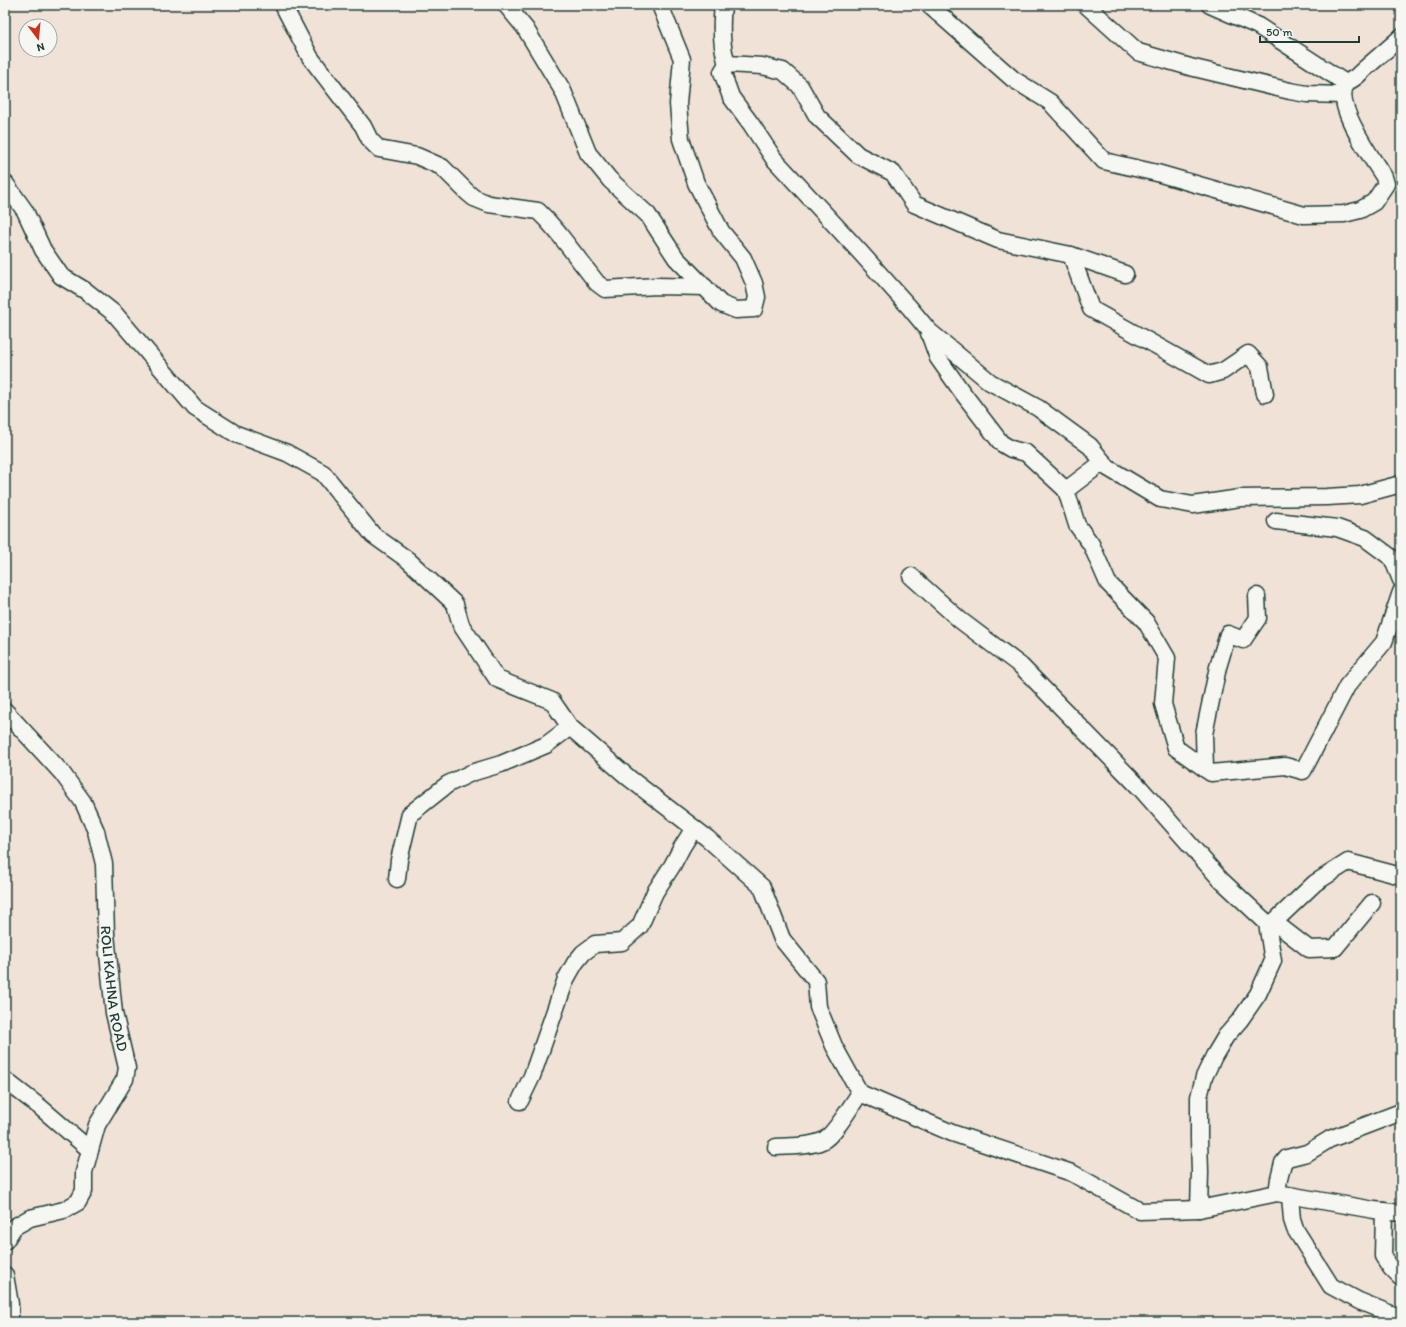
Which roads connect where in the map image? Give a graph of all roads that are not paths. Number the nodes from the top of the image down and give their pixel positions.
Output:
1 (284, 5) edge
2 (506, 5) edge
3 (660, 5) edge
4 (723, 5) edge
5 (930, 5) edge
6 (1086, 5) edge
7 (1210, 5) edge
8 (1401, 37) edge
9 (727, 64) junction
10 (1345, 89) junction
11 (5, 183) edge
12 (1071, 255) junction
13 (1125, 274) dead end
14 (705, 287) junction
15 (929, 331) junction
16 (1264, 394) dead end
17 (1103, 462) junction
18 (1401, 484) edge
19 (1066, 490) junction
20 (1276, 521) dead end
21 (911, 576) dead end
22 (1401, 580) edge
23 (1401, 592) edge
24 (1257, 596) dead end
25 (5, 711) edge
26 (570, 727) junction
27 (1205, 769) junction
28 (694, 828) junction
29 (1401, 876) edge
30 (397, 879) dead end
31 (1372, 902) dead end
32 (1270, 922) junction
33 (5, 1080) edge
34 (860, 1093) junction
35 (520, 1101) dead end
36 (1401, 1112) edge
37 (776, 1147) dead end
38 (90, 1150) junction
39 (1284, 1195) junction
40 (1199, 1209) junction
41 (1384, 1211) junction
42 (1401, 1213) edge
43 (5, 1241) edge
44 (5, 1275) edge
45 (1401, 1278) edge
46 (1401, 1318) edge
47 (10, 1322) edge

1 - 14 street
2 - 14 street
3 - 14 street
4 - 9 street
5 - 10 street
6 - 10 street
7 - 10 street
8 - 10 street
9 - 12 street
9 - 15 street
11 - 26 street
12 - 13 street
12 - 16 street
15 - 17 street
15 - 19 street
17 - 18 street
17 - 19 street
19 - 27 street
20 - 22 street
21 - 32 street
23 - 27 street
24 - 27 street
25 - 38 street, ROLI KAHNA ROAD
26 - 28 street
26 - 30 street
28 - 34 street
28 - 35 street
29 - 32 street
31 - 32 street
32 - 40 street
33 - 38 street
34 - 37 street
34 - 40 street
36 - 39 street
38 - 43 street, ROLI KAHNA ROAD
39 - 40 street
39 - 41 street
39 - 46 street
41 - 42 street
41 - 45 street
44 - 47 street

